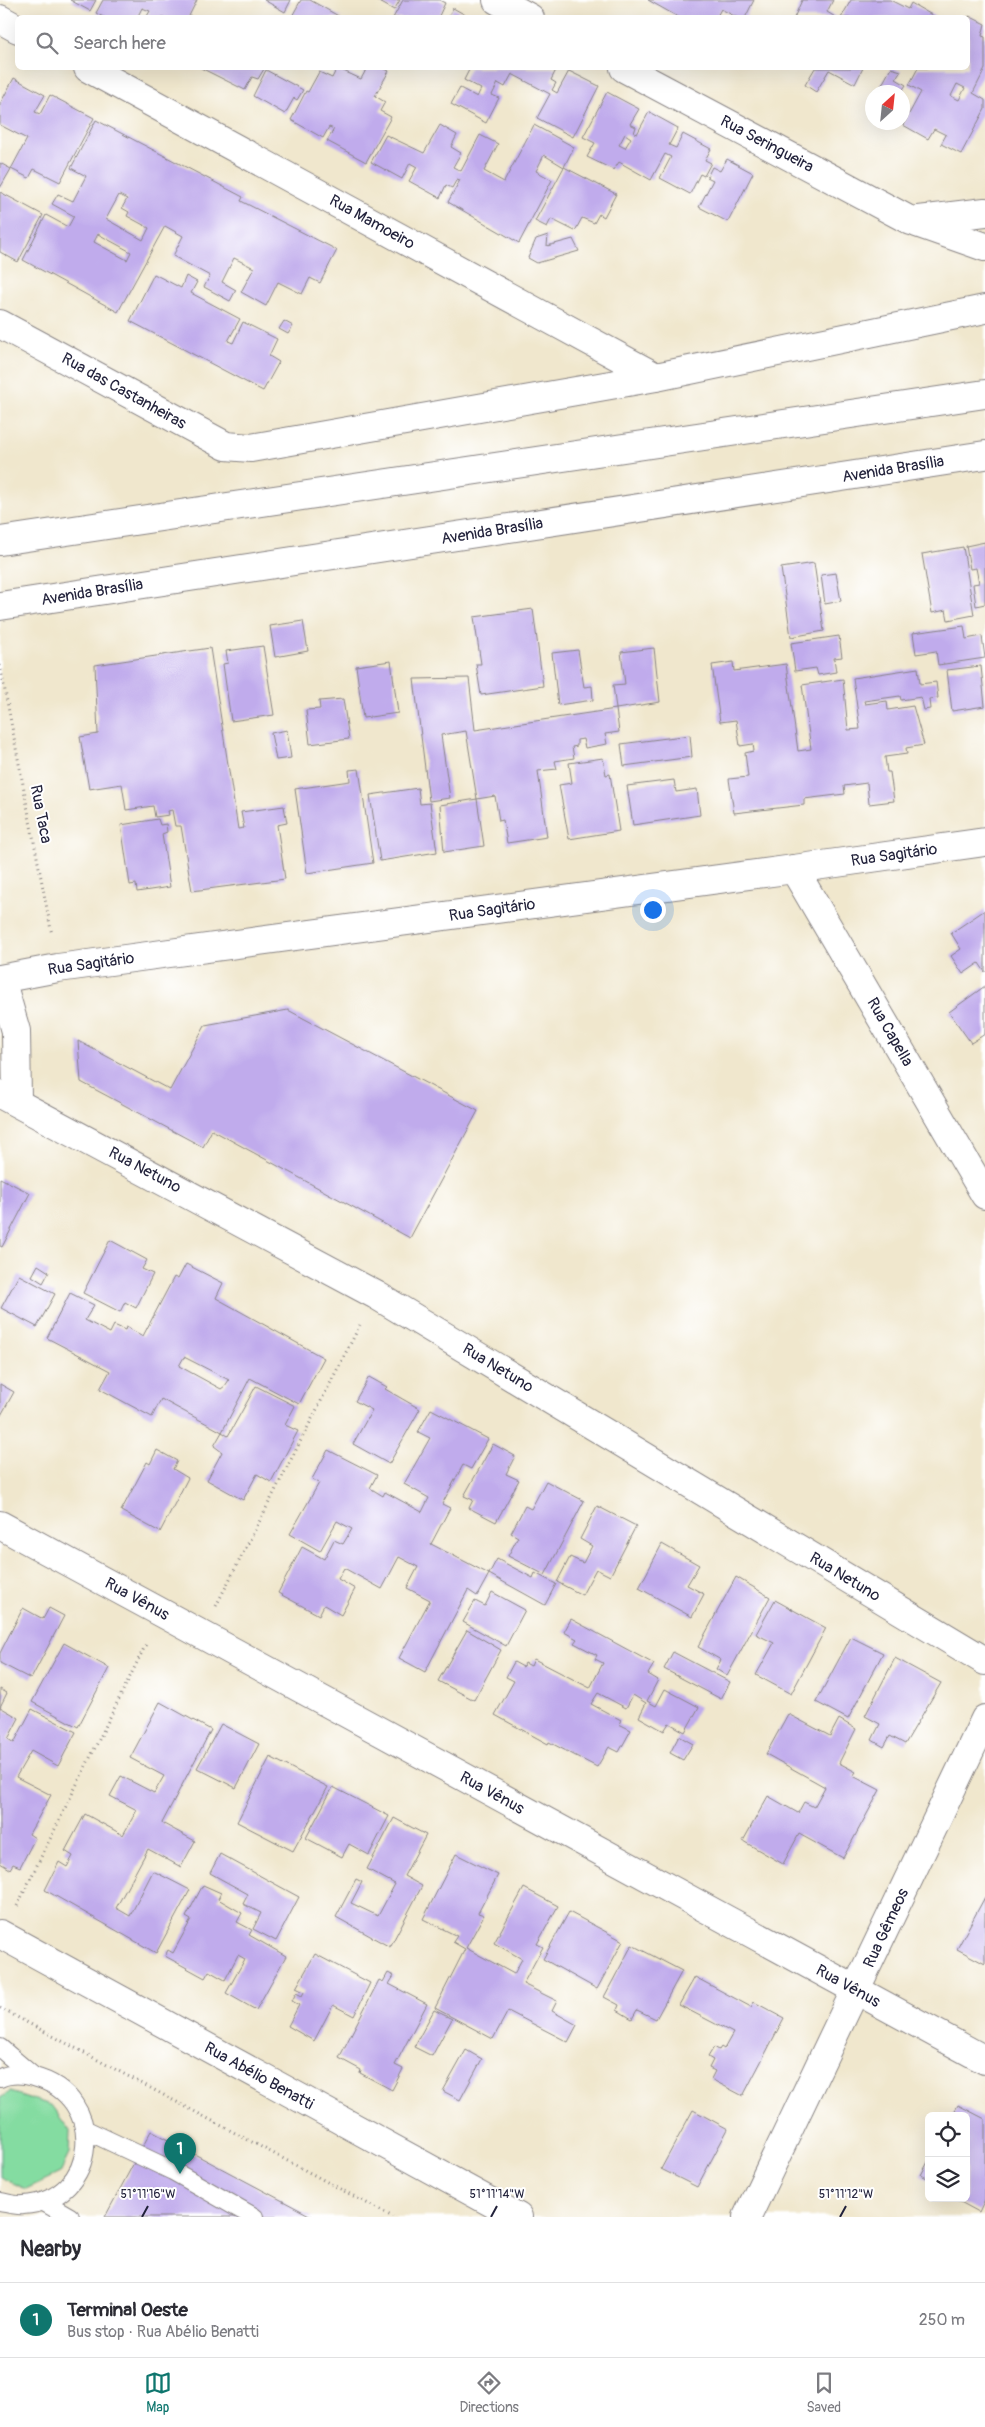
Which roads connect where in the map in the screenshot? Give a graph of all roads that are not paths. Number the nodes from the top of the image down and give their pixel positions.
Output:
1 (497, 0) edge
2 (524, 15) edge
3 (0, 20) edge
4 (15, 28) edge
5 (92, 70) edge
6 (628, 70) edge
7 (985, 212) edge
8 (911, 220) junction
9 (985, 247) edge
10 (985, 309) edge
11 (0, 324) edge
12 (656, 378) junction
13 (985, 394) edge
14 (985, 455) edge
15 (0, 541) edge
16 (0, 606) edge
17 (985, 842) edge
18 (794, 869) junction
19 (0, 979) edge
20 (8, 1097) edge
21 (985, 1195) edge
22 (0, 1525) edge
23 (985, 1662) edge
24 (985, 1719) edge
25 (1, 1935) edge
26 (856, 1990) junction
27 (0, 2048) edge
28 (985, 2060) edge
29 (33, 2076) junction
30 (0, 2078) edge
31 (86, 2130) junction
32 (0, 2202) edge
33 (44, 2202) junction
34 (70, 2217) edge
35 (254, 2217) edge
36 (518, 2217) edge
37 (747, 2217) edge

1 - 2 main road
3 - 4 main road
5 - 12 main road, Rua Mamoeiro
6 - 8 main road, Rua Seringueira
7 - 8 main road
8 - 9 main road, Rua Seringueira
10 - 12 main road
11 - 12 main road, Rua das Castanheiras
13 - 15 main road
14 - 16 main road, Avenida Brasília
17 - 18 main road, Rua Sagitário
18 - 19 main road, Rua Sagitário
18 - 21 main road, Rua Capella
19 - 20 main road
20 - 23 main road, Rua Netuno
22 - 26 main road, Rua Vênus
24 - 26 main road, Rua Gêmeos
25 - 36 main road, Rua Abélio Benatti
26 - 28 main road, Rua Vênus
26 - 37 main road, Rua Gêmeos
27 - 29 lane
29 - 30 lane
29 - 31 lane
31 - 33 lane
31 - 35 lane
32 - 33 lane
33 - 34 lane

